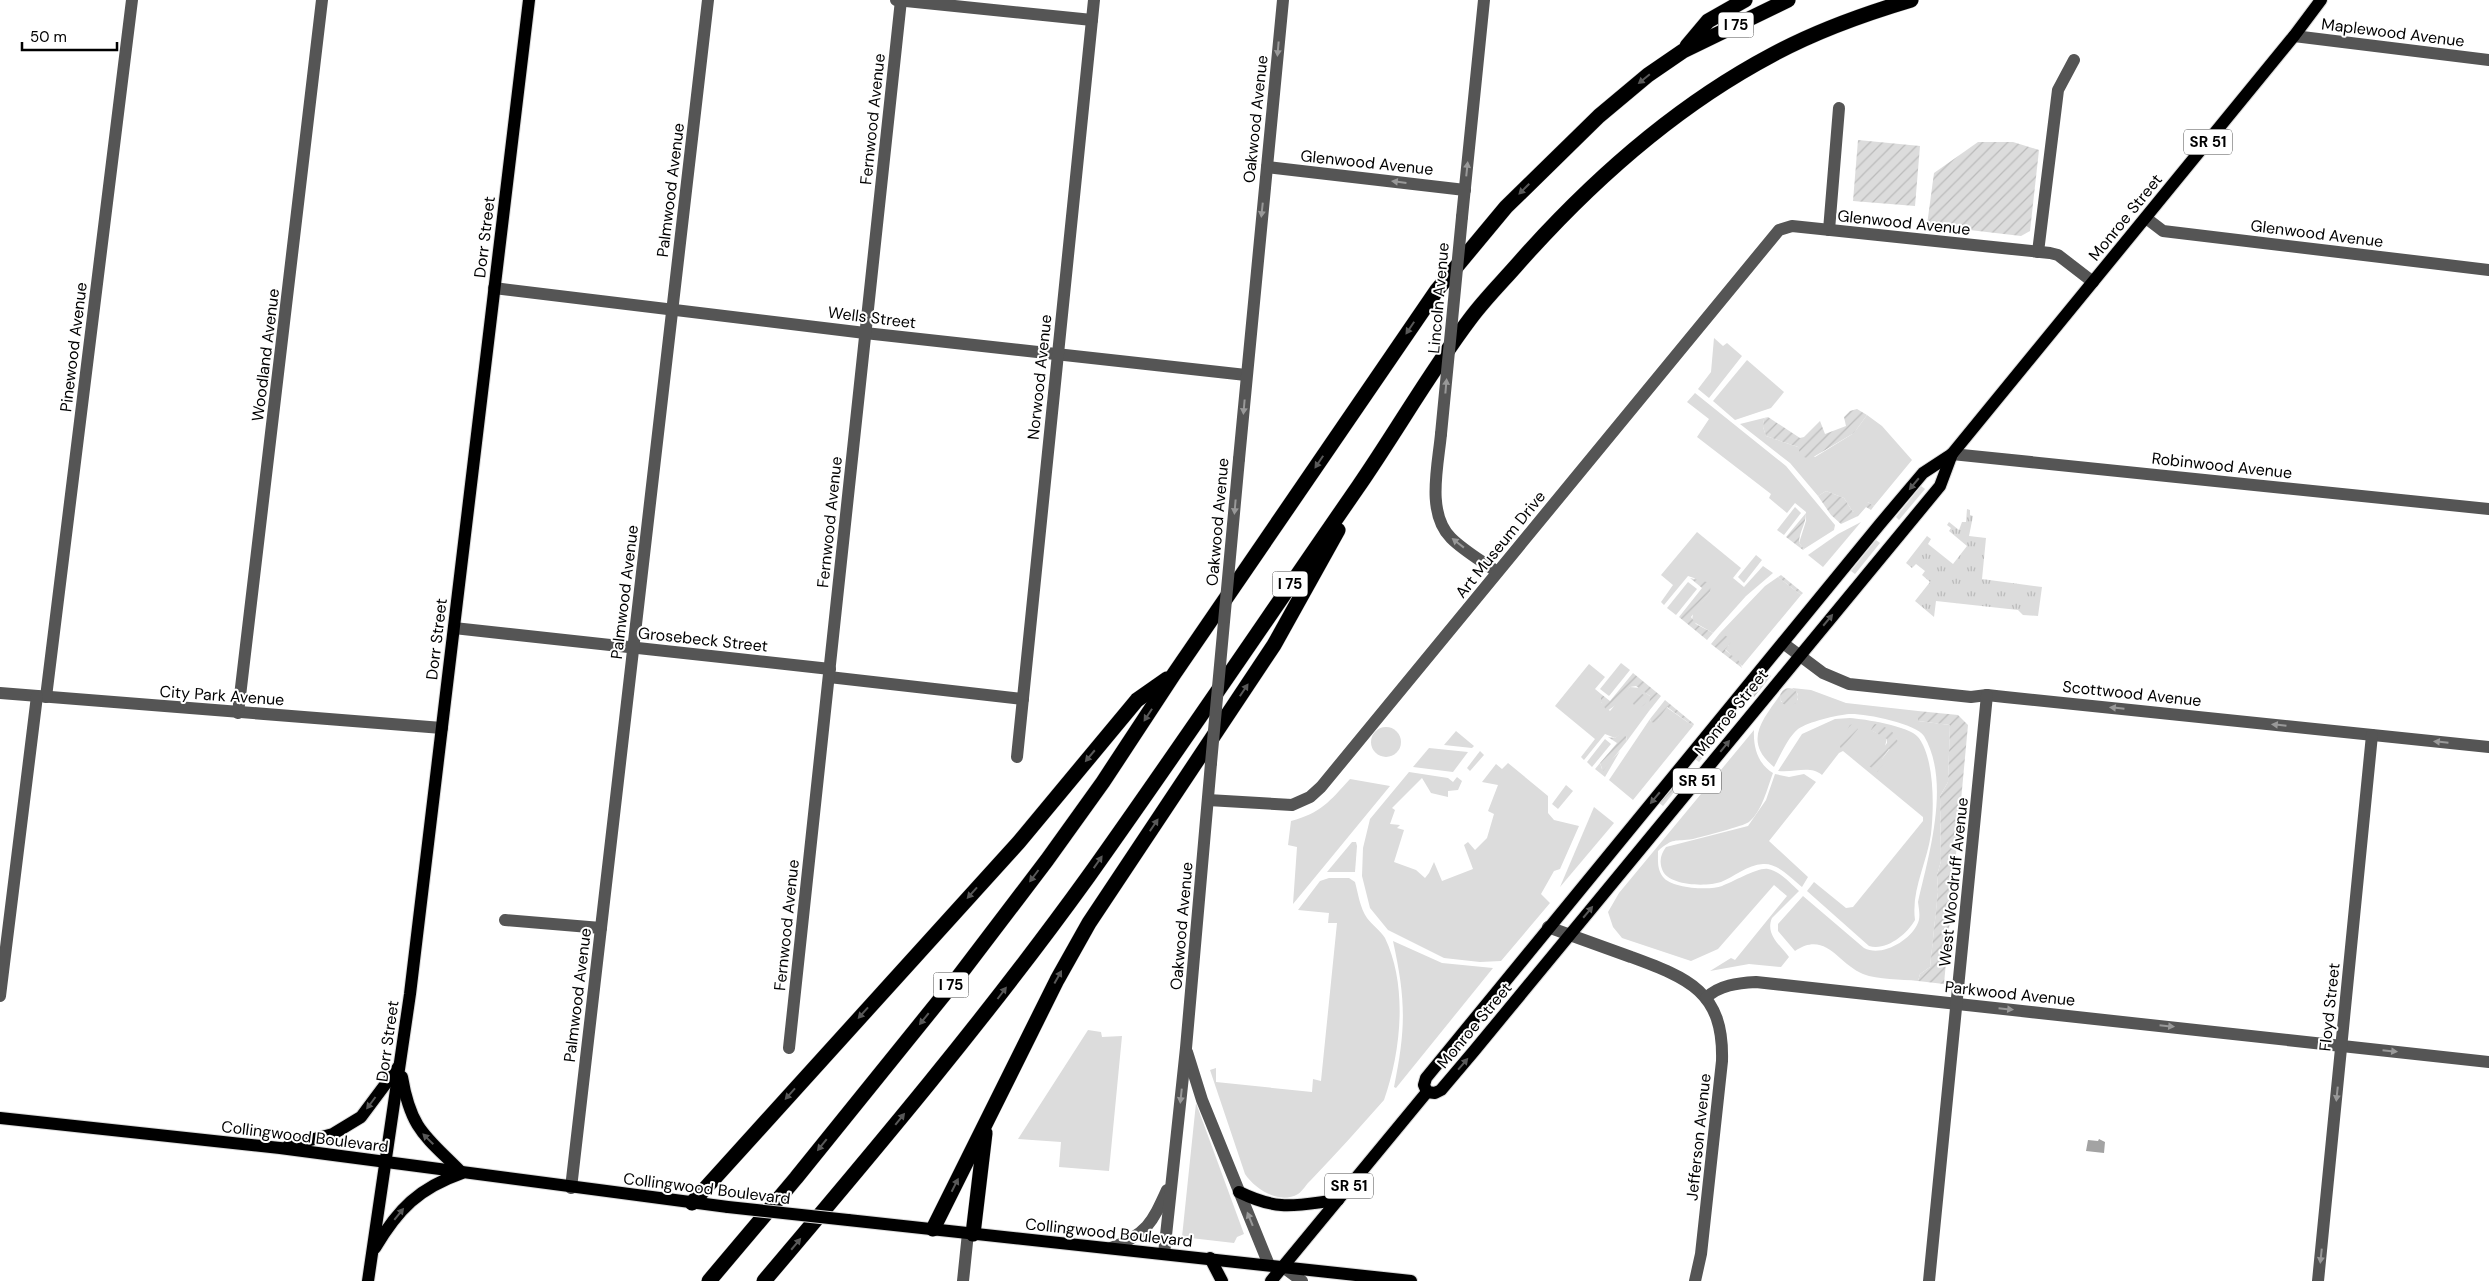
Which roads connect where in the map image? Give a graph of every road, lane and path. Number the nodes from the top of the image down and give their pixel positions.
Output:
1 (132, 0) edge
2 (322, 0) edge
3 (529, 0) edge
4 (708, 0) edge
5 (896, 0) edge
6 (901, 0) edge
7 (1094, 0) edge
8 (1283, 0) edge
9 (1484, 0) edge
10 (1745, 0) edge
11 (1788, 0) edge
12 (1911, 0) edge
13 (2321, 0) edge
14 (1092, 20) junction
15 (2294, 36) junction
16 (1683, 51) junction
17 (2074, 60) dead end
18 (2489, 60) edge
19 (1839, 108) dead end
20 (1266, 167) junction
21 (1464, 190) junction
22 (2146, 218) junction
23 (1792, 226) joint
24 (1829, 230) junction
25 (2038, 252) junction
26 (2489, 270) edge
27 (2093, 282) junction
28 (494, 288) junction
29 (673, 308) junction
30 (865, 333) junction
31 (1058, 354) junction
32 (1246, 375) junction
33 (1383, 450) junction
34 (1952, 454) junction
35 (2489, 509) edge
36 (1497, 572) junction
37 (454, 628) junction
38 (1783, 643) junction
39 (634, 648) junction
40 (1798, 656) junction
41 (830, 673) junction
42 (1174, 674) junction
43 (0, 693) edge
44 (1988, 695) junction
45 (42, 697) junction
46 (1023, 699) junction
47 (238, 713) junction
48 (442, 728) junction
49 (2372, 735) junction
50 (2489, 748) edge
51 (1017, 757) dead end
52 (1208, 800) junction
53 (505, 920) dead end
54 (1548, 926) junction
55 (601, 928) junction
56 (1569, 935) junction
57 (0, 996) edge
58 (1706, 998) junction
59 (1958, 1004) junction
60 (2341, 1046) junction
61 (789, 1048) dead end
62 (1186, 1048) junction
63 (2489, 1062) edge
64 (400, 1064) junction
65 (1427, 1092) junction
66 (0, 1118) edge
67 (986, 1124) junction
68 (280, 1148) junction
69 (385, 1163) junction
70 (462, 1173) junction
71 (1172, 1181) junction
72 (571, 1188) junction
73 (1240, 1192) junction
74 (1338, 1200) junction
75 (692, 1204) junction
76 (933, 1229) junction
77 (970, 1233) junction
78 (1111, 1248) junction
79 (372, 1254) junction
80 (1164, 1254) junction
81 (1210, 1258) junction
82 (1269, 1265) junction
83 (1283, 1267) junction
84 (368, 1281) edge
85 (709, 1281) edge
86 (764, 1281) edge
87 (963, 1281) edge
88 (1222, 1281) edge
89 (1271, 1281) edge
90 (1302, 1281) edge
91 (1411, 1281) edge
92 (1695, 1281) edge
93 (1930, 1281) edge
94 (2318, 1281) edge

1 - 45 street, Pinewood Avenue
2 - 47 street, Woodland Avenue
3 - 28 main road, Dorr Street
4 - 29 street, Palmwood Avenue
5 - 6 street
6 - 14 street
6 - 30 street, Fernwood Avenue
7 - 14 street, Norwood Avenue
8 -> 20 street, Oakwood Avenue
21 -> 9 street, Lincoln Avenue
10 - 16 highway
11 - 16 highway, I 75
12 - 33 highway, I 75
13 - 15 main road, Monroe Street / SR 51
14 - 31 street, Norwood Avenue
15 - 18 street, Maplewood Avenue
15 - 22 main road, Monroe Street / SR 51
16 -> 42 highway, I 75
17 - 25 street
19 - 24 street
21 -> 20 street, Glenwood Avenue
20 -> 32 street, Oakwood Avenue
36 -> 21 street, Lincoln Avenue, bridge
22 - 26 street, Glenwood Avenue
22 - 27 main road, Monroe Street / SR 51
23 - 24 street, Glenwood Avenue
23 - 36 street, Art Museum Drive
24 - 25 street, Glenwood Avenue
25 - 27 street, Glenwood Avenue
27 - 34 main road, Monroe Street / SR 51
28 - 29 street, Wells Street
28 - 37 main road, Dorr Street
29 - 30 street, Wells Street
29 - 39 street, Palmwood Avenue
30 - 31 street, Wells Street
30 - 41 street, Fernwood Avenue
31 - 32 street, Wells Street
31 - 46 street, Norwood Avenue
32 -> 52 street, Oakwood Avenue, bridge
67 -> 33 highway
86 -> 33 highway, I 75
34 - 35 street, Robinwood Avenue
34 -> 38 main road, Monroe Street / SR 51
40 -> 34 main road, Monroe Street / SR 51
36 - 52 street, Art Museum Drive
37 - 39 street, Grosebeck Street
37 - 48 main road, Dorr Street
38 - 40 street, Scottwood Avenue
38 -> 54 main road, Monroe Street / SR 51
39 - 41 street, Grosebeck Street
39 - 55 street, Palmwood Avenue
40 - 44 street, Scottwood Avenue
56 -> 40 main road, Monroe Street / SR 51
41 - 46 street, Grosebeck Street
41 - 61 street, Fernwood Avenue
42 -> 75 highway
42 -> 85 highway, I 75
43 - 45 street, City Park Avenue
49 -> 44 street, Scottwood Avenue
44 - 59 street, West Woodruff Avenue
45 - 47 street, City Park Avenue
45 - 57 street, Pinewood Avenue
46 - 51 street, Norwood Avenue
47 - 48 street, City Park Avenue
48 - 64 main road, Dorr Street
50 -> 49 street, Scottwood Avenue
49 - 60 street, Floyd Street
52 - 62 street, Oakwood Avenue
53 - 55 street
54 - 56 street
54 - 65 main road, Monroe Street / SR 51
55 - 72 street, Palmwood Avenue
56 - 58 street
65 -> 56 main road, Monroe Street / SR 51
58 - 59 street, Parkwood Avenue
58 - 92 street, Jefferson Avenue
59 -> 60 street, Parkwood Avenue
59 - 93 street, West Woodruff Avenue
60 -> 63 street, Parkwood Avenue
60 -> 94 street, Floyd Street
62 -> 71 street, Oakwood Avenue
62 - 73 street, Oakwood Avenue
64 -> 68 main road
64 - 69 main road, Dorr Street
70 -> 64 main road
65 - 74 main road, Monroe Street / SR 51
66 - 68 main road, Collingwood Boulevard
76 -> 67 highway
67 - 77 highway
68 - 69 main road, Collingwood Boulevard
69 - 70 main road, Collingwood Boulevard
69 - 79 main road, Dorr Street
70 - 72 main road, Collingwood Boulevard
79 -> 70 main road
71 - 78 street, Oakwood Avenue
71 - 80 street, Oakwood Avenue
72 - 75 main road, Collingwood Boulevard
73 - 74 main road
82 -> 73 street, Oakwood Avenue
74 - 83 main road, Monroe Street / SR 51
75 - 76 main road, Collingwood Boulevard, bridge
76 - 77 main road, Collingwood Boulevard
77 - 78 main road, Collingwood Boulevard
77 - 87 street
78 - 80 main road, Collingwood Boulevard
79 - 84 main road, Dorr Street
80 - 81 main road, Collingwood Boulevard
81 - 82 main road, Collingwood Boulevard
81 - 88 main road
82 - 83 main road, Collingwood Boulevard
83 - 89 main road, Monroe Street / SR 51
83 - 90 street
83 - 91 main road, Collingwood Boulevard

